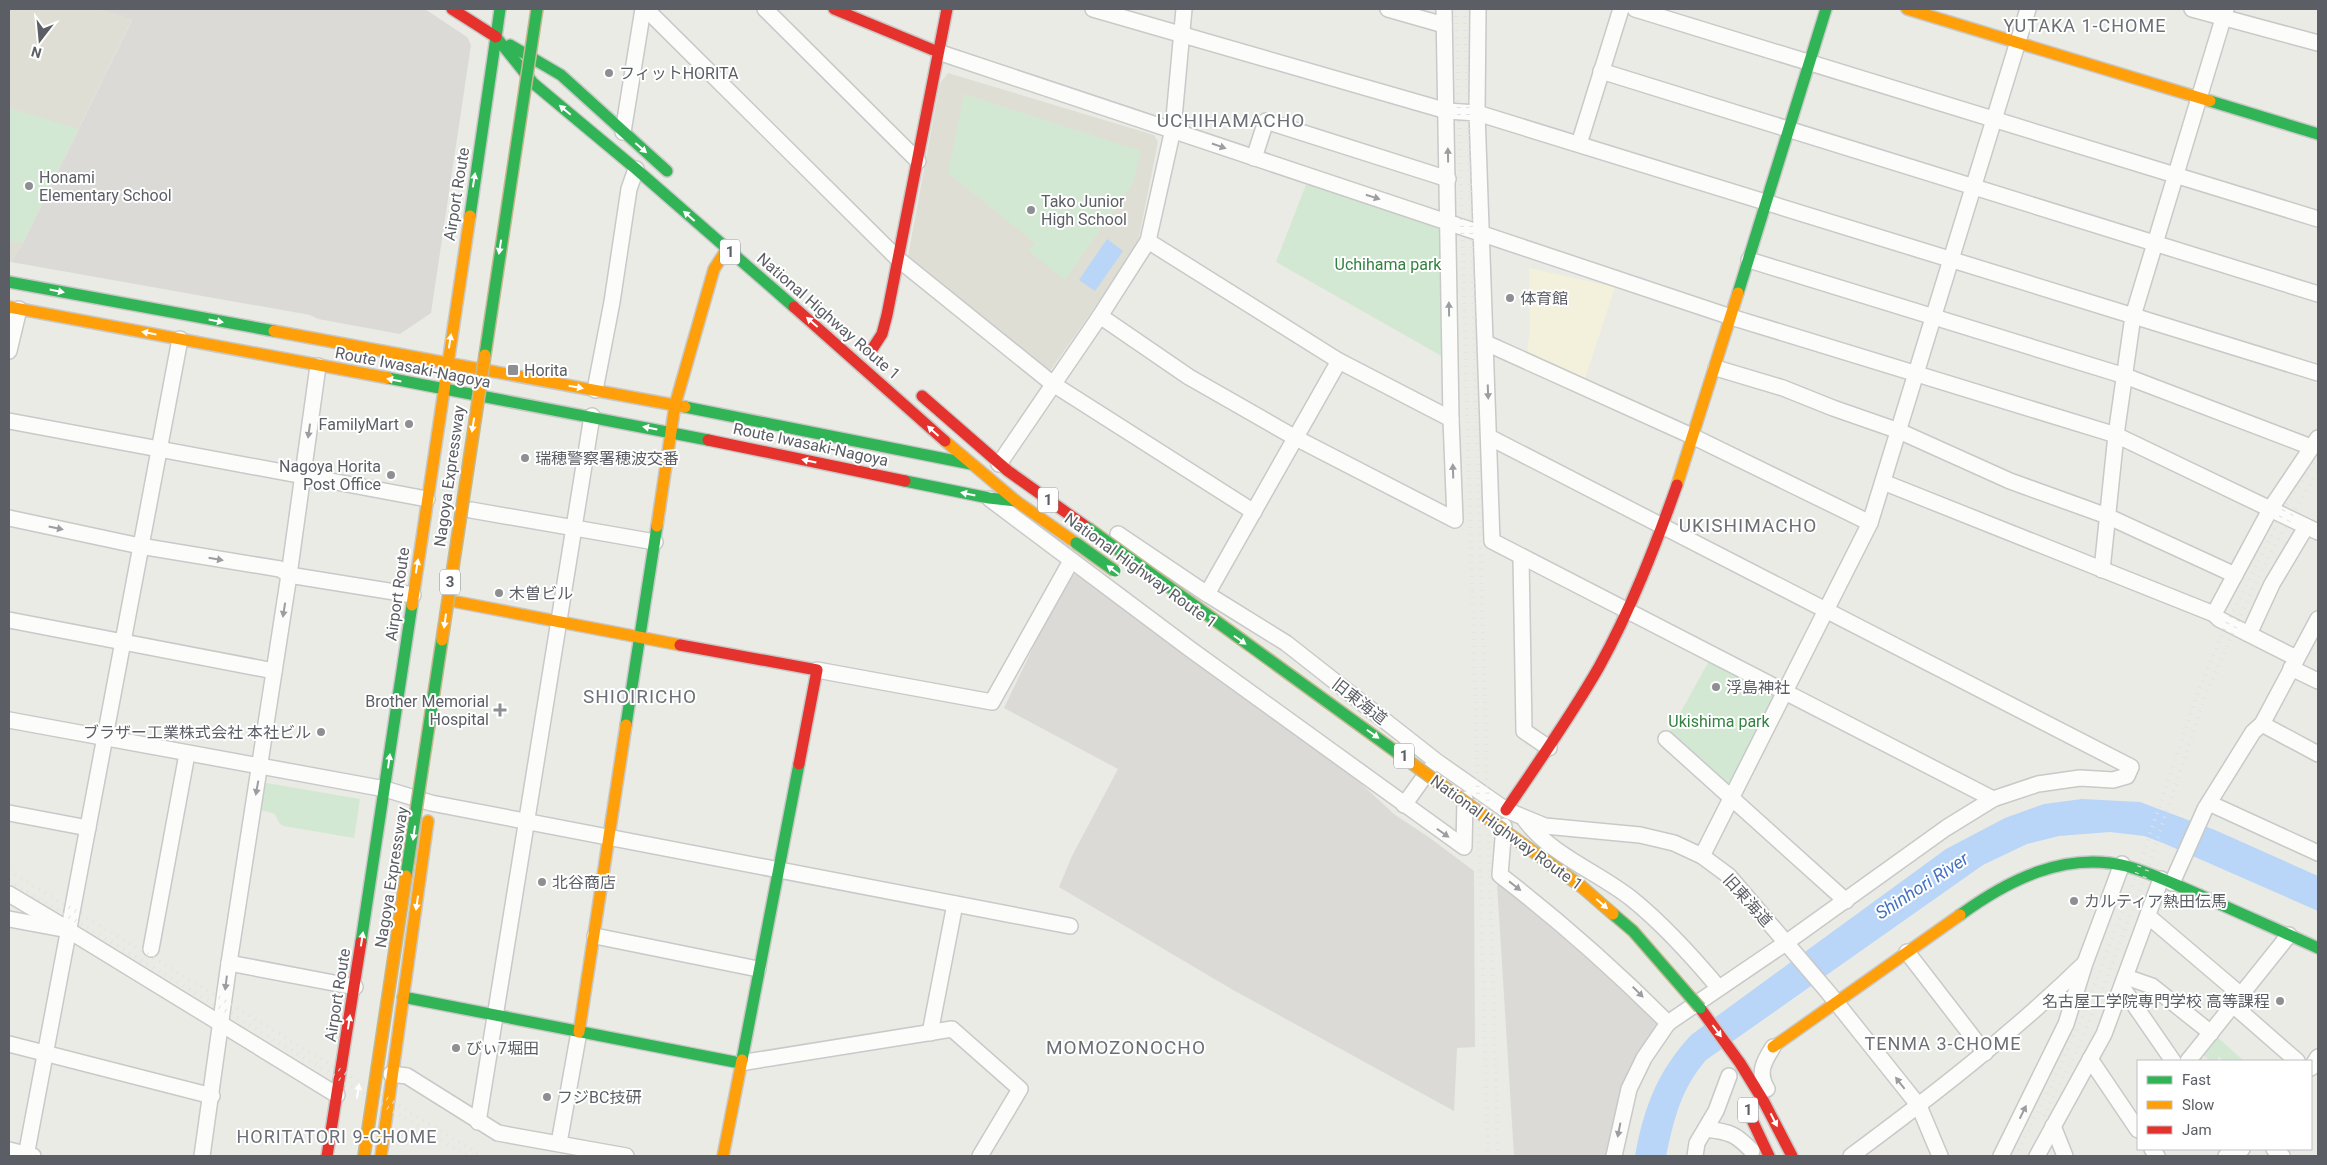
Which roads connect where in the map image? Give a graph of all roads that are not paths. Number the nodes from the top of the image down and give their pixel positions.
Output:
1 (452, 9) edge
2 (500, 9) edge
3 (537, 9) edge
4 (546, 9) edge
5 (644, 9) edge
6 (765, 9) edge
7 (834, 9) edge
8 (947, 9) edge
9 (1093, 9) edge
10 (1184, 9) edge
11 (1388, 9) edge
12 (1444, 9) edge
13 (1478, 9) edge
14 (1621, 9) edge
15 (1635, 9) edge
16 (1826, 9) edge
17 (1907, 9) edge
18 (2028, 9) edge
19 (2192, 9) edge
20 (2225, 13) edge
21 (1444, 25) junction
22 (1182, 34) junction
23 (496, 37) junction
24 (516, 38) dead end
25 (2318, 42) edge
26 (2017, 44) junction
27 (938, 52) junction
28 (537, 60) junction
29 (1809, 63) junction
30 (1602, 72) junction
31 (510, 76) dead end
32 (533, 83) junction
33 (2199, 99) junction
34 (1447, 111) junction
35 (1477, 113) junction
36 (1994, 120) junction
37 (1173, 129) junction
38 (1789, 130) junction
39 (623, 132) junction
40 (2318, 134) edge
41 (1579, 144) junction
42 (1254, 158) junction
43 (918, 161) junction
44 (636, 169) junction
45 (2176, 175) junction
46 (673, 176) dead end
47 (1448, 180) junction
48 (1973, 187) junction
49 (1767, 202) junction
50 (2318, 219) edge
51 (1448, 221) junction
52 (1482, 233) junction
53 (1148, 241) junction
54 (2155, 244) junction
55 (727, 249) junction
56 (898, 259) junction
57 (1951, 259) junction
58 (1749, 260) junction
59 (9, 282) edge
60 (2318, 294) edge
61 (14, 308) edge
62 (1100, 316) junction
63 (2133, 316) junction
64 (1732, 317) junction
65 (1933, 317) junction
66 (180, 339) junction
67 (1486, 343) junction
68 (871, 351) dead end
69 (9, 352) edge
70 (468, 357) dead end
71 (1338, 361) junction
72 (446, 363) junction
73 (318, 366) junction
74 (1716, 368) junction
75 (493, 372) junction
76 (1916, 373) junction
77 (2318, 373) edge
78 (2125, 376) junction
79 (1053, 384) junction
80 (442, 389) junction
81 (595, 390) junction
82 (916, 390) dead end
83 (488, 398) junction
84 (675, 405) junction
85 (460, 406) dead end
86 (592, 416) junction
87 (1450, 419) junction
88 (9, 421) edge
89 (1899, 431) junction
90 (672, 432) junction
91 (2116, 435) junction
92 (1294, 437) junction
93 (1489, 437) junction
94 (1694, 438) junction
95 (2315, 442) edge
96 (159, 450) junction
97 (969, 463) junction
98 (1004, 468) junction
99 (303, 476) junction
100 (1883, 482) junction
101 (988, 498) junction
102 (427, 499) junction
103 (1016, 501) junction
104 (2271, 508) junction
105 (471, 510) junction
106 (1254, 512) junction
107 (2107, 516) junction
108 (9, 518) edge
109 (1870, 523) junction
110 (574, 528) junction
111 (1662, 528) junction
112 (2312, 529) edge
113 (655, 542) junction
114 (140, 546) junction
115 (1521, 557) junction
116 (1071, 561) junction
117 (2102, 570) junction
118 (289, 575) junction
119 (2235, 575) junction
120 (1123, 577) dead end
121 (1207, 594) junction
122 (413, 595) junction
123 (457, 602) junction
124 (1628, 610) junction
125 (1826, 611) junction
126 (2214, 614) junction
127 (9, 620) edge
128 (2318, 620) edge
129 (557, 623) junction
130 (2249, 634) junction
131 (640, 638) junction
132 (124, 642) junction
133 (2294, 663) junction
134 (817, 670) junction
135 (274, 671) junction
136 (2318, 681) edge
137 (1784, 690) junction
138 (9, 720) edge
139 (2262, 724) junction
140 (441, 726) dead end
141 (104, 738) junction
142 (1666, 739) dead end
143 (1549, 748) junction
144 (187, 754) junction
145 (2318, 754) edge
146 (1436, 761) junction
147 (260, 767) junction
148 (1410, 782) dead end
149 (1466, 783) junction
150 (404, 787) dead end
151 (385, 789) junction
152 (1426, 794) dead end
153 (1730, 797) junction
154 (431, 798) junction
155 (1993, 799) junction
156 (1404, 805) junction
157 (2207, 806) junction
158 (402, 807) dead end
159 (1506, 810) junction
160 (1450, 811) dead end
161 (9, 813) edge
162 (1524, 818) junction
163 (526, 821) junction
164 (88, 828) junction
165 (1474, 828) dead end
166 (608, 837) junction
167 (1490, 839) dead end
168 (2318, 853) edge
169 (1702, 856) junction
170 (1514, 857) dead end
171 (2122, 864) junction
172 (778, 869) junction
173 (2166, 881) junction
174 (9, 894) edge
175 (1846, 901) junction
176 (955, 904) junction
177 (2148, 916) junction
178 (9, 919) edge
179 (1070, 926) dead end
180 (68, 930) junction
181 (2289, 935) junction
182 (595, 936) junction
183 (1788, 944) junction
184 (2318, 948) edge
185 (151, 949) dead end
186 (1908, 952) junction
187 (229, 962) junction
188 (2086, 963) junction
189 (758, 969) junction
190 (2124, 982) junction
191 (355, 987) junction
192 (1718, 987) junction
193 (404, 997) junction
194 (1832, 997) junction
195 (2237, 1000) junction
196 (1676, 1004) dead end
197 (496, 1014) junction
198 (1687, 1019) dead end
199 (221, 1022) junction
200 (1668, 1022) junction
201 (579, 1032) junction
202 (930, 1033) junction
203 (2211, 1033) junction
204 (9, 1044) edge
205 (1773, 1047) junction
206 (46, 1054) junction
207 (1985, 1054) junction
208 (1738, 1058) junction
209 (2090, 1059) junction
210 (2172, 1060) edge
211 (2189, 1060) edge
212 (2296, 1060) edge
213 (740, 1063) junction
214 (391, 1074) junction
215 (1727, 1075) junction
216 (1754, 1085) junction
217 (337, 1095) junction
218 (212, 1096) junction
219 (1776, 1102) junction
220 (1919, 1106) junction
221 (478, 1122) junction
222 (2054, 1126) junction
223 (1706, 1129) junction
224 (2137, 1129) edge
225 (559, 1143) junction
226 (9, 1150) edge
227 (2240, 1150) edge
228 (1753, 1154) edge
229 (29, 1156) edge
230 (202, 1156) edge
231 (327, 1156) edge
232 (364, 1156) edge
233 (380, 1156) edge
234 (626, 1156) edge
235 (723, 1156) edge
236 (980, 1156) edge
237 (1614, 1156) edge
238 (1695, 1156) edge
239 (1769, 1156) edge
240 (1792, 1156) edge
241 (1805, 1156) edge
242 (1851, 1156) edge
243 (1940, 1156) edge
244 (2001, 1156) edge
245 (2037, 1156) edge
246 (2065, 1156) edge
247 (2226, 1156) edge

1 - 23 main road
2 - 23 main road
3 -> 232 main road, Nagoya Expressway / 3, bridge
4 - 28 main road
5 - 39 street
5 - 56 street
6 - 43 street
7 - 27 main road
8 - 27 main road
9 - 22 street
10 - 22 street
11 - 21 street
12 - 21 street
13 - 35 street
14 - 30 street
15 - 29 street
16 - 29 main road
17 - 26 main road
18 - 26 street
19 - 20 street
20 - 25 street
20 - 33 street
21 - 34 street
22 - 34 street
22 - 37 street
23 - 28 main road
23 - 32 main road, National Highway Route 1 / 1
72 -> 23 main road, Airport Route
24 - 31 main road
26 - 33 main road
26 - 36 street
27 - 37 street
27 - 43 main road
28 - 32 main road
28 - 39 main road
29 - 36 street
29 - 38 main road
30 - 38 street
30 - 41 street
44 -> 32 main road, National Highway Route 1 / 1
32 - 75 main road
33 - 40 main road
33 - 45 street
34 - 35 street
47 -> 34 street
35 - 41 street
35 - 52 street
36 - 45 street
36 - 48 street
37 -> 42 street
37 - 53 street
38 - 48 street
38 - 49 main road
39 -> 46 main road
41 - 49 street
42 - 47 street
42 -> 51 street
43 - 56 main road
55 -> 44 main road, National Highway Route 1 / 1
44 - 81 street
45 - 50 street
45 - 54 street
47 - 51 street
48 - 54 street
48 - 57 street
49 - 57 street
49 - 58 main road
51 - 52 street
87 -> 51 street
52 - 64 street
52 - 67 street
53 - 62 street
53 - 71 street
54 - 60 street
54 - 63 street
55 - 84 main road
97 -> 55 main road, National Highway Route 1 / 1
56 - 68 main road
56 - 79 street
57 - 63 street
57 - 65 street
58 - 64 main road
58 - 65 street
59 -> 72 main road, Route Iwasaki-Nagoya
66 -> 61 main road, Route Iwasaki-Nagoya
61 - 69 street
62 - 79 street
62 - 92 street
63 - 77 street
63 - 78 street
64 - 74 main road
64 - 76 street
65 - 76 street
65 - 78 street
66 - 73 main road, Route Iwasaki-Nagoya
66 - 96 street
67 -> 93 street
67 - 94 street
70 - 85 main road, Nagoya Expressway
71 - 87 street
71 - 92 street
72 - 75 main road, Route Iwasaki-Nagoya
72 - 80 main road, Airport Route
80 -> 73 main road, Route Iwasaki-Nagoya
73 -> 99 street
74 - 89 street
74 - 94 main road
75 -> 81 main road, Route Iwasaki-Nagoya
75 - 83 main road
76 - 89 street
76 - 91 street
78 - 91 street
78 - 95 street
79 - 98 street
79 - 106 street
80 - 83 main road, Route Iwasaki-Nagoya
80 - 102 main road, Airport Route
81 - 84 main road, Route Iwasaki-Nagoya
82 - 98 main road, National Highway Route 1 / 1
83 - 86 main road, Route Iwasaki-Nagoya
83 - 105 main road
84 - 90 main road
84 - 97 main road, Route Iwasaki-Nagoya
90 -> 86 main road, Route Iwasaki-Nagoya
86 - 110 street
92 -> 87 street
88 - 96 street
89 - 100 street
89 - 107 street
101 -> 90 main road, Route Iwasaki-Nagoya
90 - 113 main road
91 - 104 street
91 - 107 street
92 - 106 street
93 - 111 street
93 - 115 street
94 - 109 street
94 - 111 main road
95 - 104 street
96 - 99 street
96 - 114 street
97 - 98 main road, Route Iwasaki-Nagoya
97 - 103 main road, National Highway Route 1 / 1
98 - 121 street, 旧東海道
98 -> 208 main road, National Highway Route 1 / 1, bridge
99 - 102 street
99 - 118 street
100 - 109 street
100 - 117 street
101 - 103 main road, Route Iwasaki-Nagoya
101 - 116 street
122 -> 102 main road, Airport Route
120 -> 103 main road, National Highway Route 1 / 1, bridge
104 - 112 street
104 - 119 street
105 - 110 street
105 - 123 main road
106 - 121 street
107 - 117 street
107 - 119 street
108 -> 114 street
109 - 125 street
110 - 113 street
110 - 129 street
111 - 124 main road
111 - 125 street
112 - 130 street
113 - 131 main road
114 -> 118 street
114 - 132 street
115 - 124 street
115 - 143 street
116 - 134 street
116 - 156 street
117 - 126 street
118 - 122 street
118 -> 135 street
119 - 126 street
121 - 146 street, 旧東海道
151 -> 122 main road, Airport Route
123 - 129 main road
123 - 140 main road
124 - 137 street
124 - 143 main road
125 - 137 street
125 - 155 street
126 - 130 street
127 - 132 street
128 - 133 street
129 - 131 main road
129 - 163 street
130 - 133 street
131 - 134 main road
131 - 166 main road
132 - 135 street
132 - 141 street
133 - 136 street
133 - 139 street
134 - 172 main road
135 - 147 street
137 - 153 street
137 - 155 street
138 - 141 street
139 - 145 street
139 - 157 street
141 - 144 street
141 - 164 street
142 - 153 street
143 - 159 main road
144 - 147 street
144 - 185 street
146 - 149 street, 旧東海道
146 - 156 street
147 - 151 street
147 -> 187 street
148 - 152 main road, National Highway Route 1 / 1
156 -> 149 street
149 - 159 street, 旧東海道
150 - 158 main road, Nagoya Expressway
151 - 154 street
191 -> 151 main road, Airport Route
153 - 169 street
153 - 175 street
154 - 163 street
154 -> 193 main road
155 - 175 street
157 - 168 street
157 - 173 street
159 - 162 street, 旧東海道
159 -> 200 street
160 - 165 main road, National Highway Route 1
161 - 164 street
162 - 169 street, 旧東海道
162 - 192 street
163 - 166 street
163 - 197 street
164 - 180 street
166 - 172 street
166 - 182 main road
167 - 170 main road, National Highway Route 1
169 - 183 street, 旧東海道
171 - 173 main road
171 - 186 main road
171 - 188 street
172 - 176 street
172 - 189 main road
173 - 177 street
173 - 181 main road
174 - 180 street
175 - 183 street
176 - 179 street
176 - 202 street
177 - 190 street
177 - 195 street
178 - 180 street
180 - 199 street
180 - 206 street
181 - 184 main road
181 - 195 street
182 - 189 street
182 - 201 main road
183 - 192 street
183 - 194 street, 旧東海道
186 - 194 main road
186 - 207 street
187 - 191 street
187 -> 199 street
188 - 207 street
244 -> 188 street
189 - 213 main road
190 - 203 street
190 - 209 street
190 - 210 street
217 -> 191 main road, Airport Route
192 - 200 street
193 - 197 main road
193 - 214 main road
194 - 205 main road
220 -> 194 street
195 - 203 street
195 - 212 street
196 - 198 main road
197 - 201 main road
197 - 221 street
199 - 217 street
199 - 218 street
200 -> 237 street
201 - 213 main road
201 - 225 street
202 - 213 street
202 - 236 street
203 - 211 street
204 - 206 street
205 - 208 street
205 - 219 street
206 - 218 street
206 - 229 street
207 - 220 street
208 - 216 main road, National Highway Route 1 / 1
209 - 222 street
209 - 224 street
213 - 235 main road
214 - 221 street
214 - 233 main road
215 - 223 street
215 - 228 street
215 - 239 main road, 1
216 - 219 street
216 -> 240 main road, National Highway Route 1 / 1
217 - 231 main road, Airport Route
218 - 230 street
219 - 241 street
220 - 242 street
220 - 243 street
221 - 225 street
222 - 245 street
222 - 246 street
223 - 228 street
223 - 238 street
225 - 234 street
226 - 229 street
227 - 247 street

